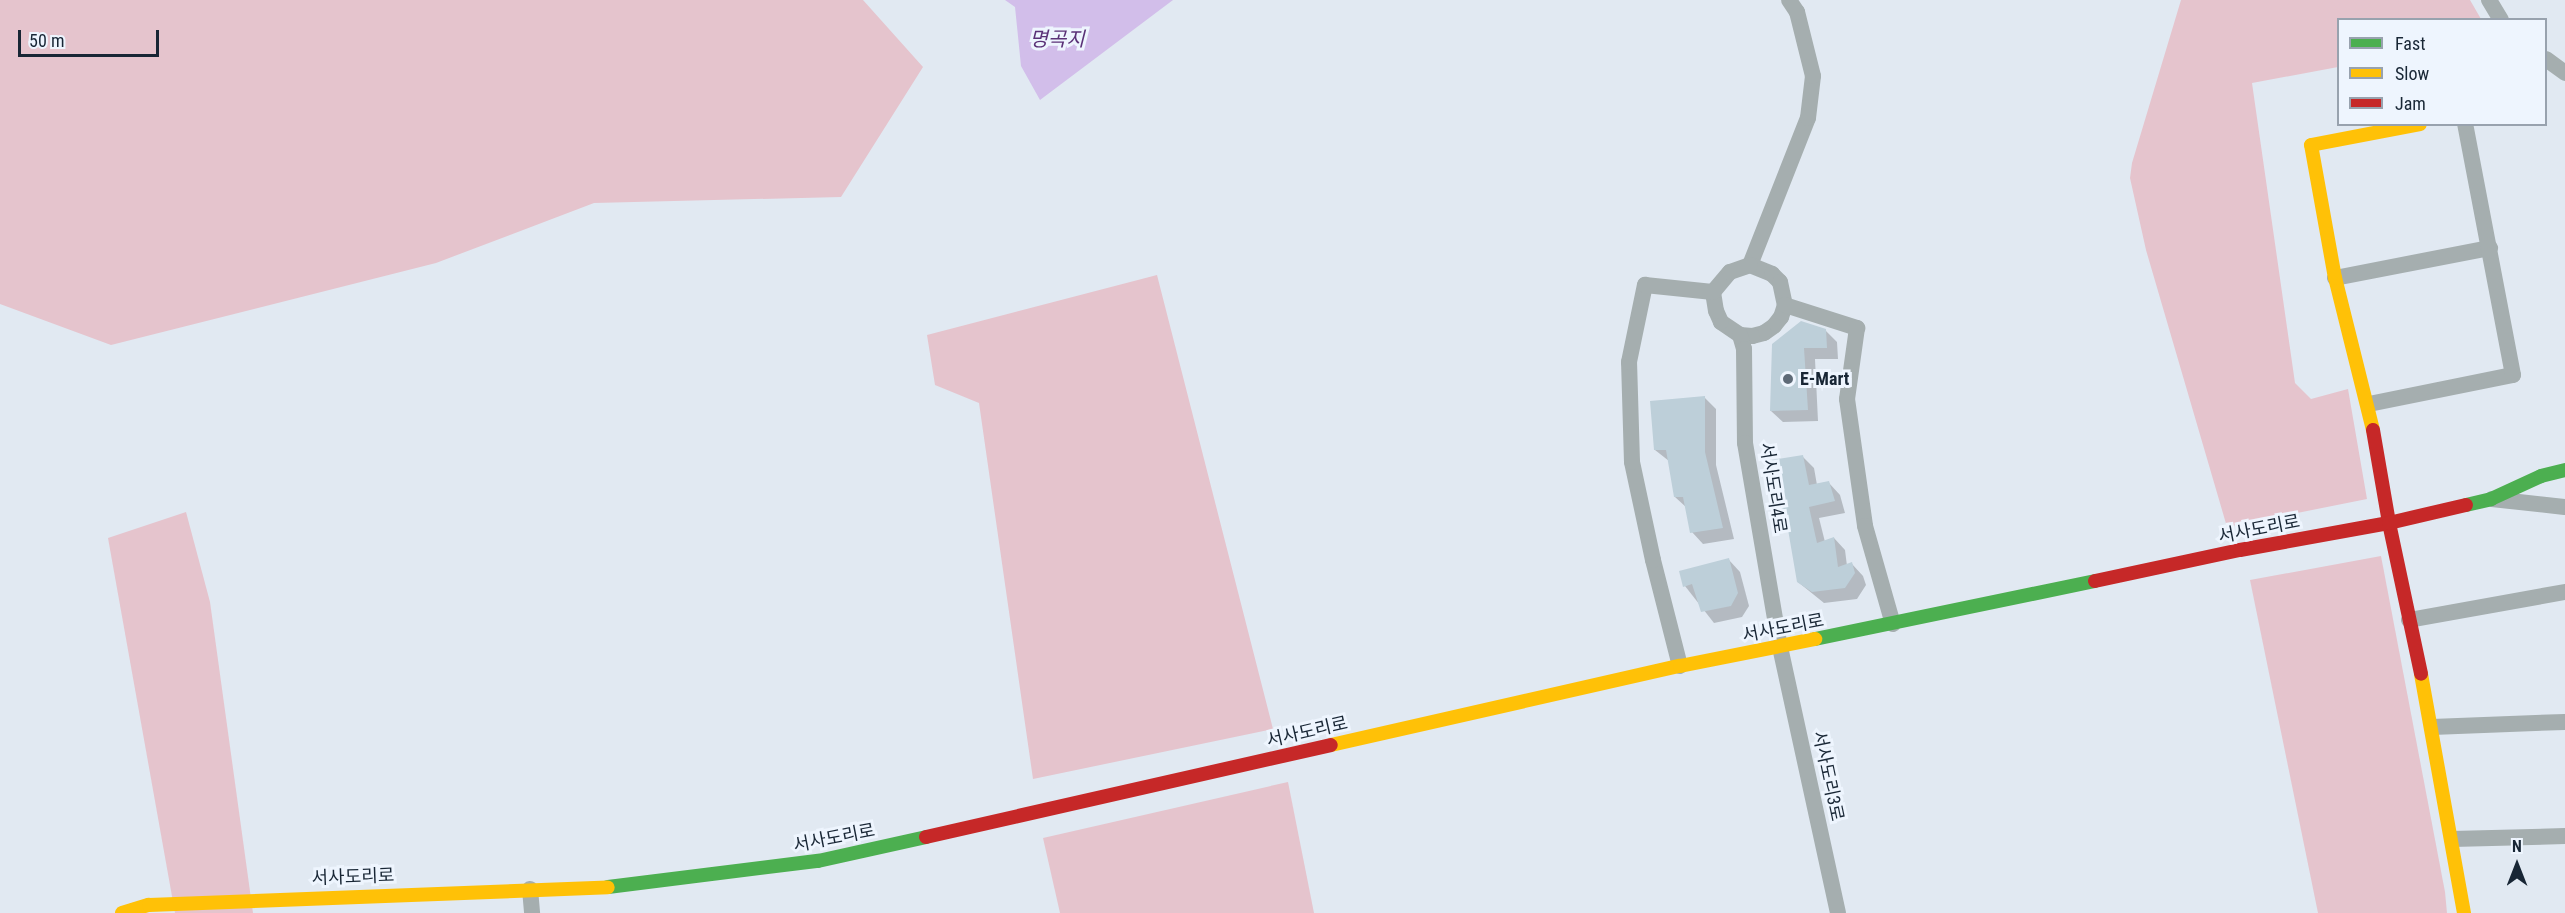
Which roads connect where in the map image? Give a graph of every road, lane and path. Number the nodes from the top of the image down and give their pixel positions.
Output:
1 (1789, 0) edge
2 (2489, 0) edge
3 (2500, 18) edge
4 (2547, 60) edge
5 (2565, 72) edge
6 (2410, 126) edge
7 (2465, 126) edge
8 (2490, 248) junction
9 (1750, 266) junction
10 (2336, 278) junction
11 (1713, 292) junction
12 (1785, 305) junction
13 (1740, 335) junction
14 (2369, 404) junction
15 (2565, 470) edge
16 (2491, 499) junction
17 (2565, 507) edge
18 (2389, 523) junction
19 (2565, 592) edge
20 (2409, 620) junction
21 (1893, 624) junction
22 (1780, 647) junction
23 (1680, 666) junction
24 (2565, 722) edge
25 (2432, 726) junction
26 (2565, 836) edge
27 (2452, 839) junction
28 (530, 889) junction
29 (122, 913) edge
30 (532, 913) edge
31 (1838, 913) edge
32 (2464, 913) edge

1 - 9 street
2 - 3 street
4 - 5 street
6 - 10 street
7 - 8 street
8 - 10 street
8 - 14 street
9 - 11 street
9 - 12 street
10 - 14 street
11 - 13 street
11 - 23 street
12 - 13 street
12 - 21 street
13 - 22 street, 서사도리4로
14 - 18 street
15 - 16 street, 서사도리로
16 - 17 street
16 - 18 street, 서사도리로
18 - 20 street
18 - 21 street, 서사도리로
19 - 20 street
20 - 25 street
21 - 22 street, 서사도리로
22 - 23 street, 서사도리로
22 - 31 street, 서사도리3로
23 - 28 street, 서사도리로
24 - 25 street
25 - 27 street
26 - 27 street
27 - 32 street
28 - 29 street, 서사도리로
28 - 30 street

